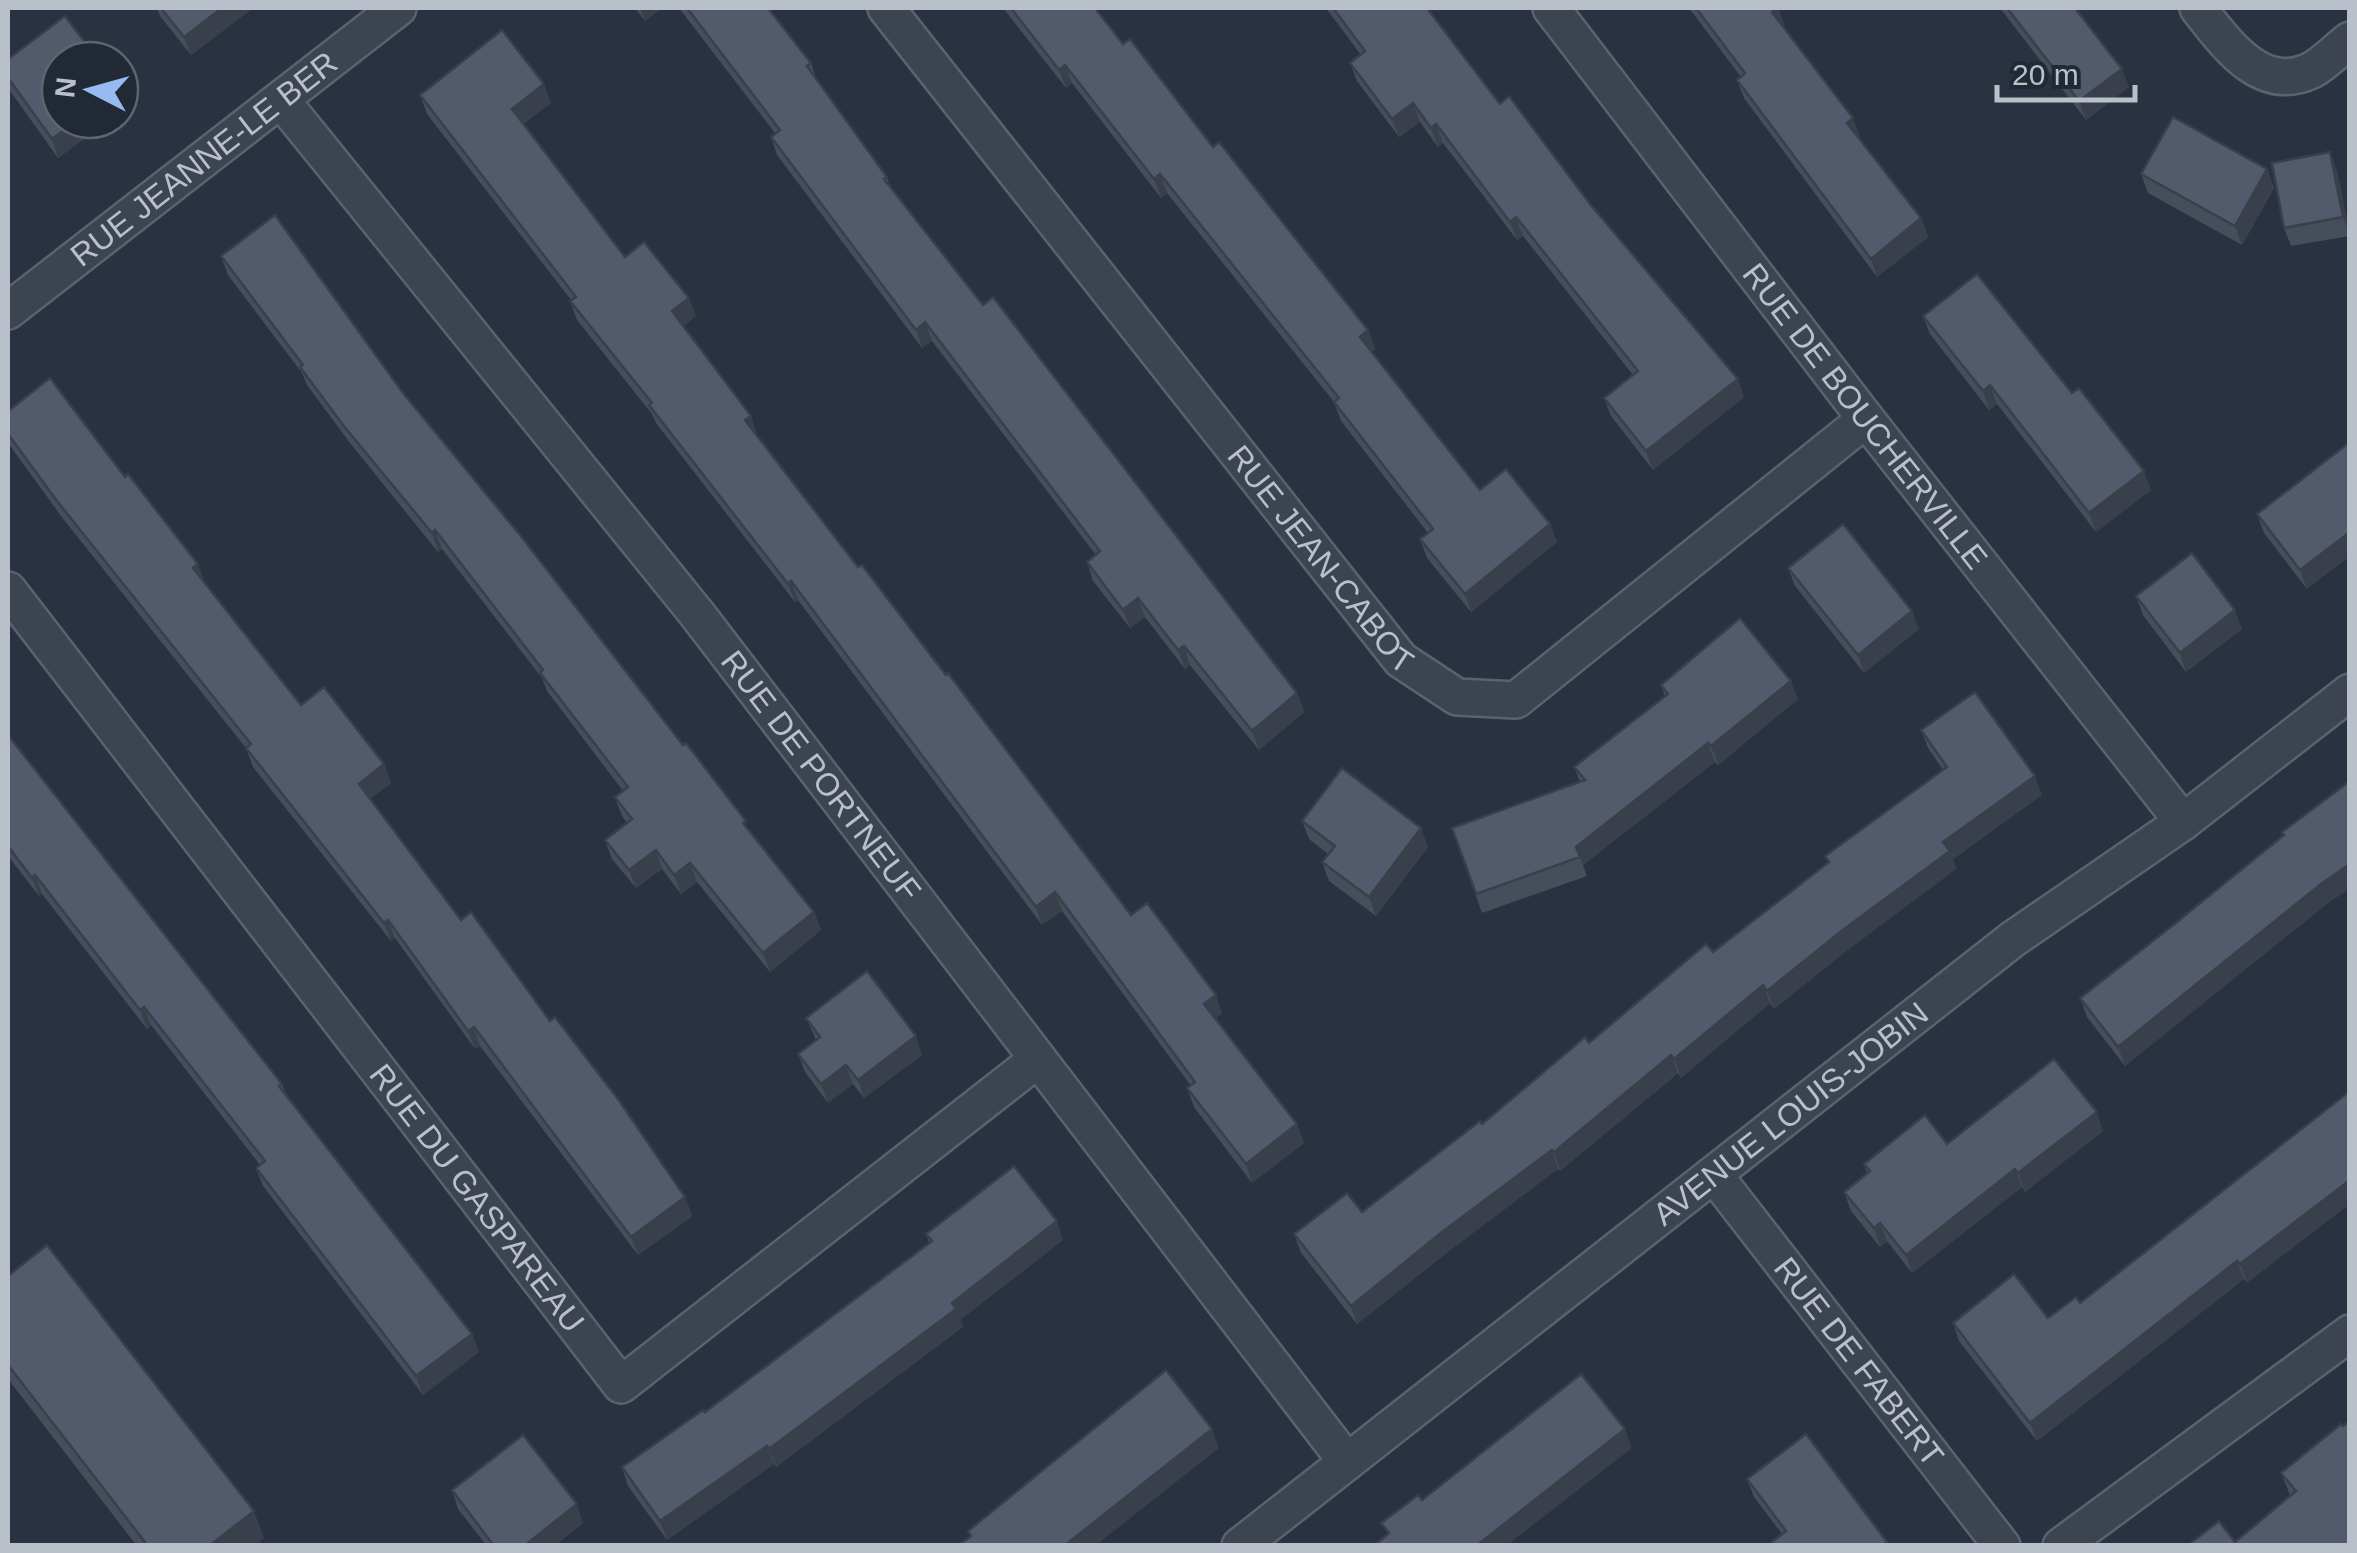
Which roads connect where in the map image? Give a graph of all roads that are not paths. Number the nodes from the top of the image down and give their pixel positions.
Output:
1 (398, 8) edge
2 (886, 8) edge
3 (1551, 8) edge
4 (2198, 8) edge
5 (2350, 40) edge
6 (281, 100) junction
7 (8, 311) edge
8 (1866, 419) junction
9 (8, 590) edge
10 (2350, 692) edge
11 (2183, 822) junction
12 (1038, 1059) junction
13 (1715, 1176) junction
14 (2350, 1333) edge
15 (1348, 1462) junction
16 (1240, 1546) edge
17 (2002, 1546) edge
18 (2061, 1546) edge

1 - 6 street, RUE JEANNE-LE BER
2 - 8 street, RUE JEAN-CABOT
3 - 8 street, RUE DE BOUCHERVILLE
4 - 5 street
6 - 7 street, RUE JEANNE-LE BER
6 - 12 street, RUE DE PORTNEUF
8 - 11 street, RUE DE BOUCHERVILLE
9 - 12 street, RUE DU GASPAREAU
10 - 11 street, AVENUE LOUIS-JOBIN
11 - 13 street, AVENUE LOUIS-JOBIN
12 - 15 street, RUE DE PORTNEUF
13 - 15 street, AVENUE LOUIS-JOBIN
13 - 17 street, RUE DE FABERT
14 - 18 street
15 - 16 street, AVENUE LOUIS-JOBIN

